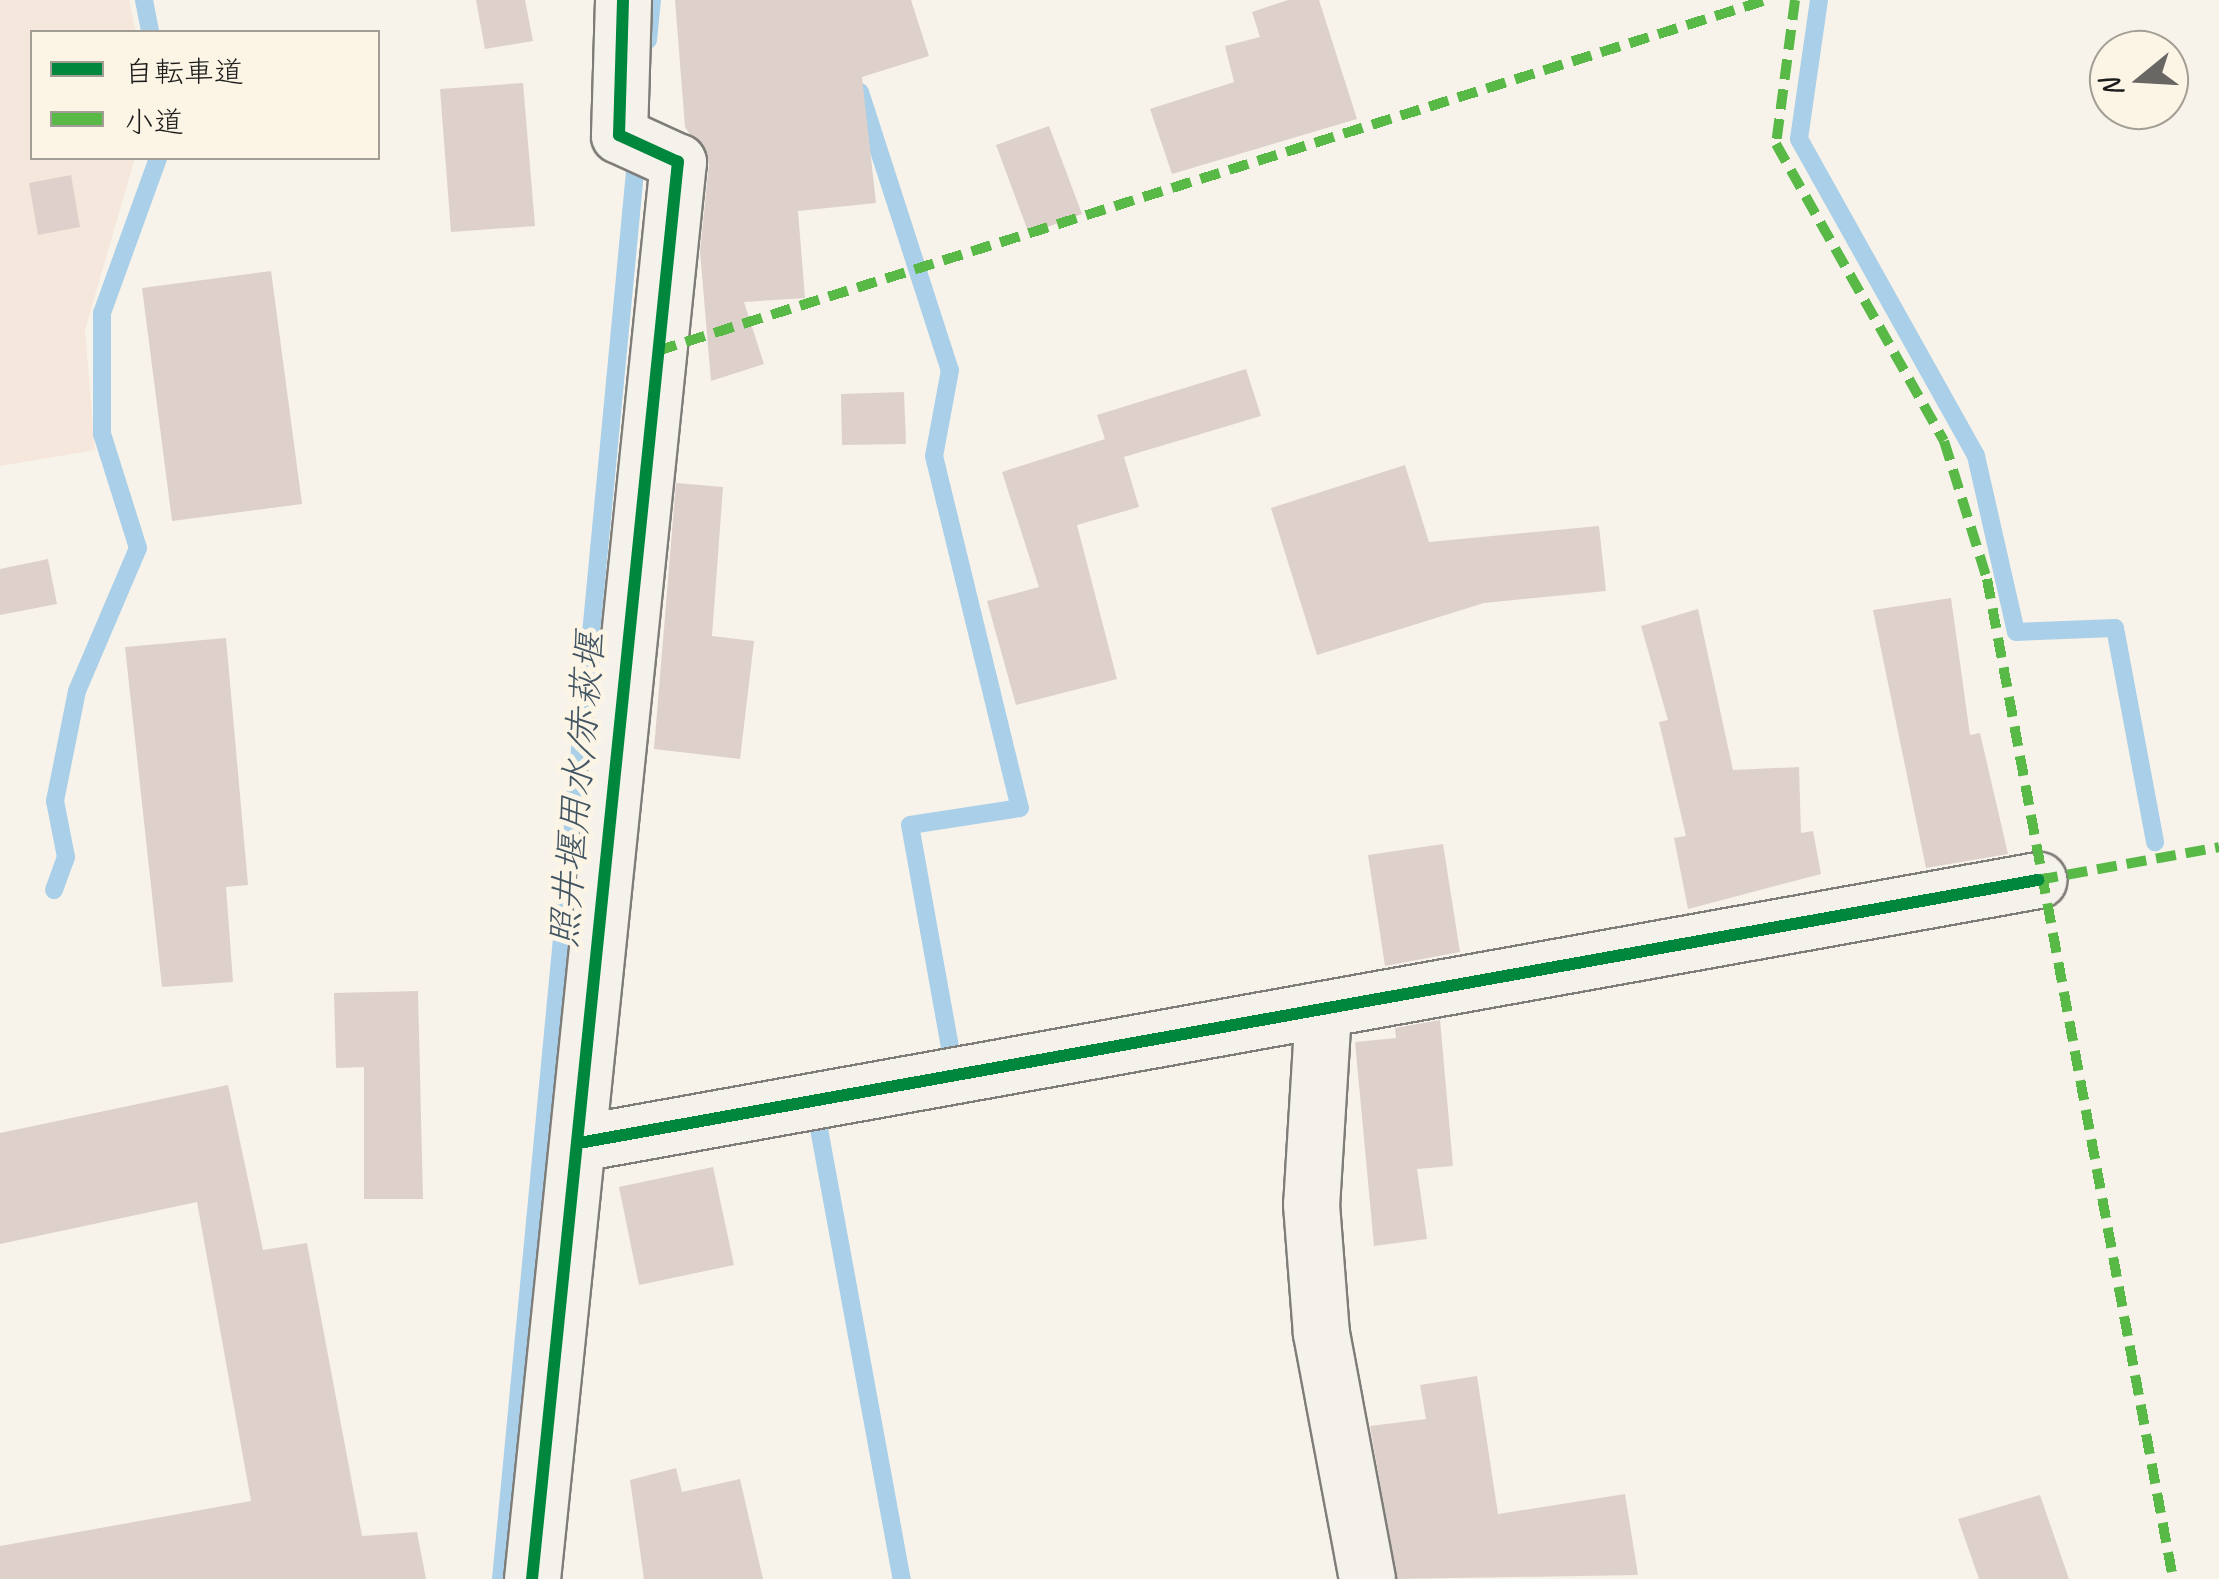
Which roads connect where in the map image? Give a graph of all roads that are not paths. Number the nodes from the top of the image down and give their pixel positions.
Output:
1 (623, 0) edge
2 (2038, 880) dead end
3 (1323, 1010) junction
4 (579, 1143) junction
5 (532, 1579) edge
6 (1367, 1579) edge

1 - 4 street
2 - 3 street
3 - 4 street
3 - 6 street
4 - 5 street

